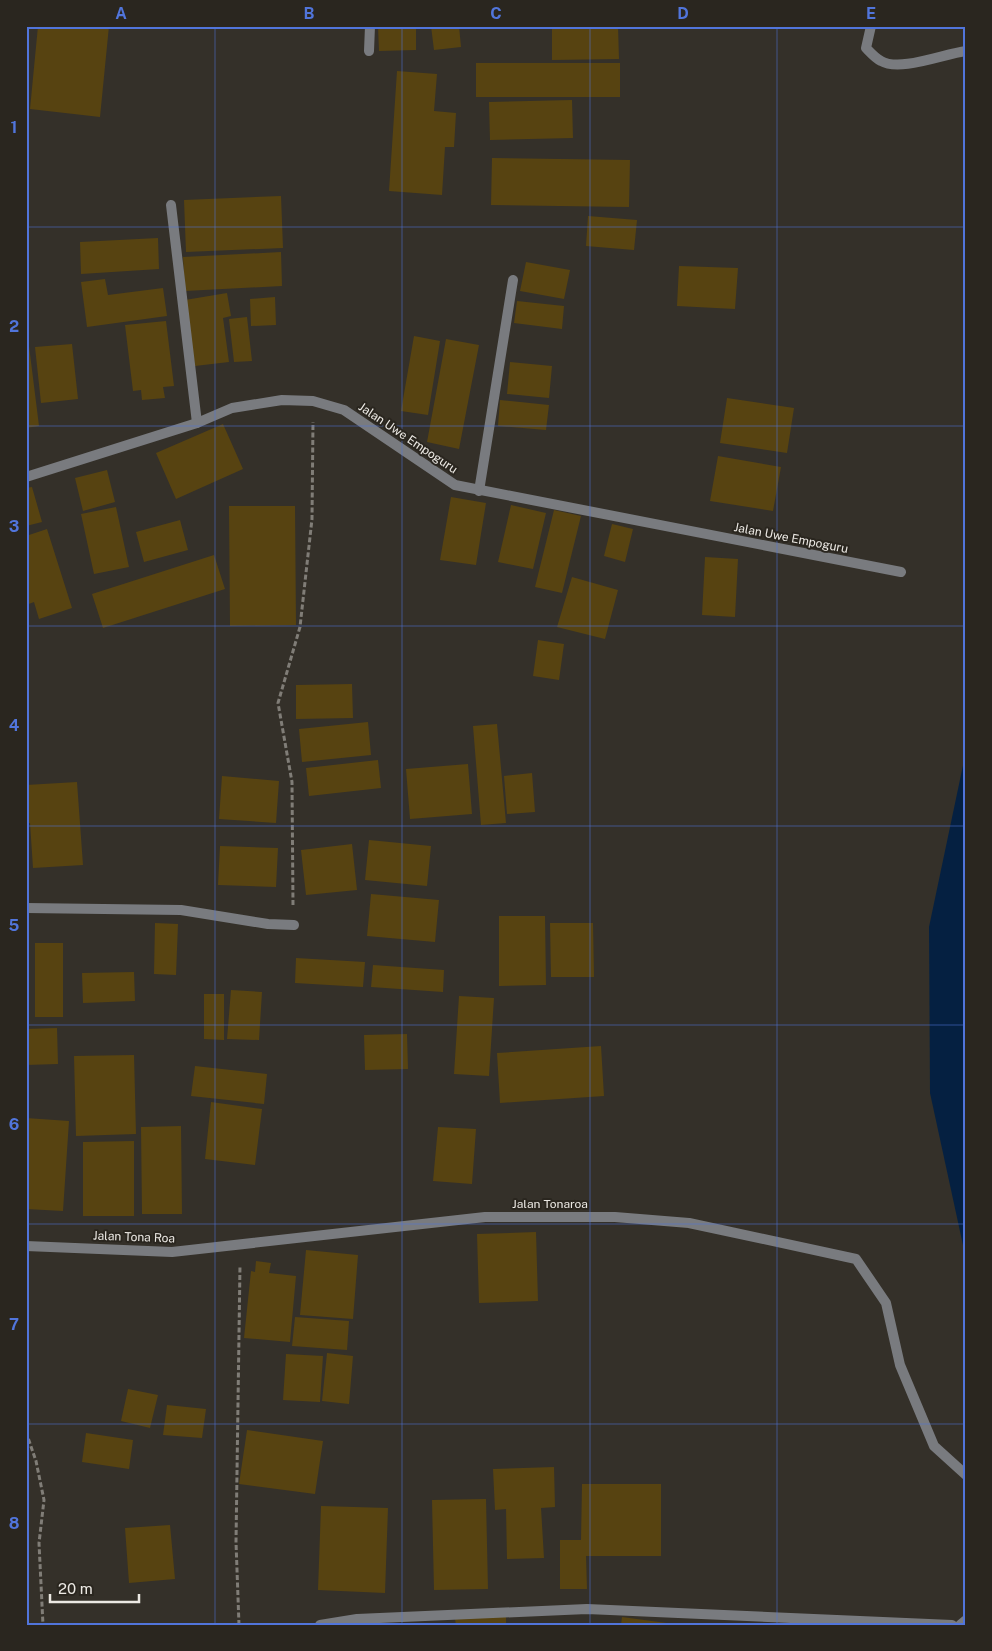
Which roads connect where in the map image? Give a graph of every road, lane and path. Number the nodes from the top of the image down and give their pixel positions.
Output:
1 (370, 26) edge
2 (871, 26) edge
3 (369, 51) dead end
4 (966, 51) edge
5 (171, 205) dead end
6 (513, 280) dead end
7 (313, 401) junction
8 (197, 423) junction
9 (26, 477) edge
10 (479, 490) junction
11 (901, 572) dead end
12 (26, 908) edge
13 (294, 925) joint
14 (241, 1244) junction
15 (26, 1246) edge
16 (26, 1432) edge
17 (966, 1475) edge
18 (966, 1620) edge
19 (43, 1625) edge
20 (239, 1625) edge
21 (320, 1625) edge
22 (952, 1625) edge
23 (960, 1625) edge

1 - 3 street
2 - 4 street
5 - 8 street
6 - 10 street
7 - 8 street, Jalan Uwe Empoguru
7 - 10 street, Jalan Uwe Empoguru
7 - 13 path
8 - 9 street, Jalan Uwe Empoguru
10 - 11 street, Jalan Uwe Empoguru
12 - 13 street
14 - 15 street, Jalan Tona Roa
14 - 17 street, Jalan Tonaroa
14 - 20 path
16 - 19 path
18 - 23 street
21 - 22 street

